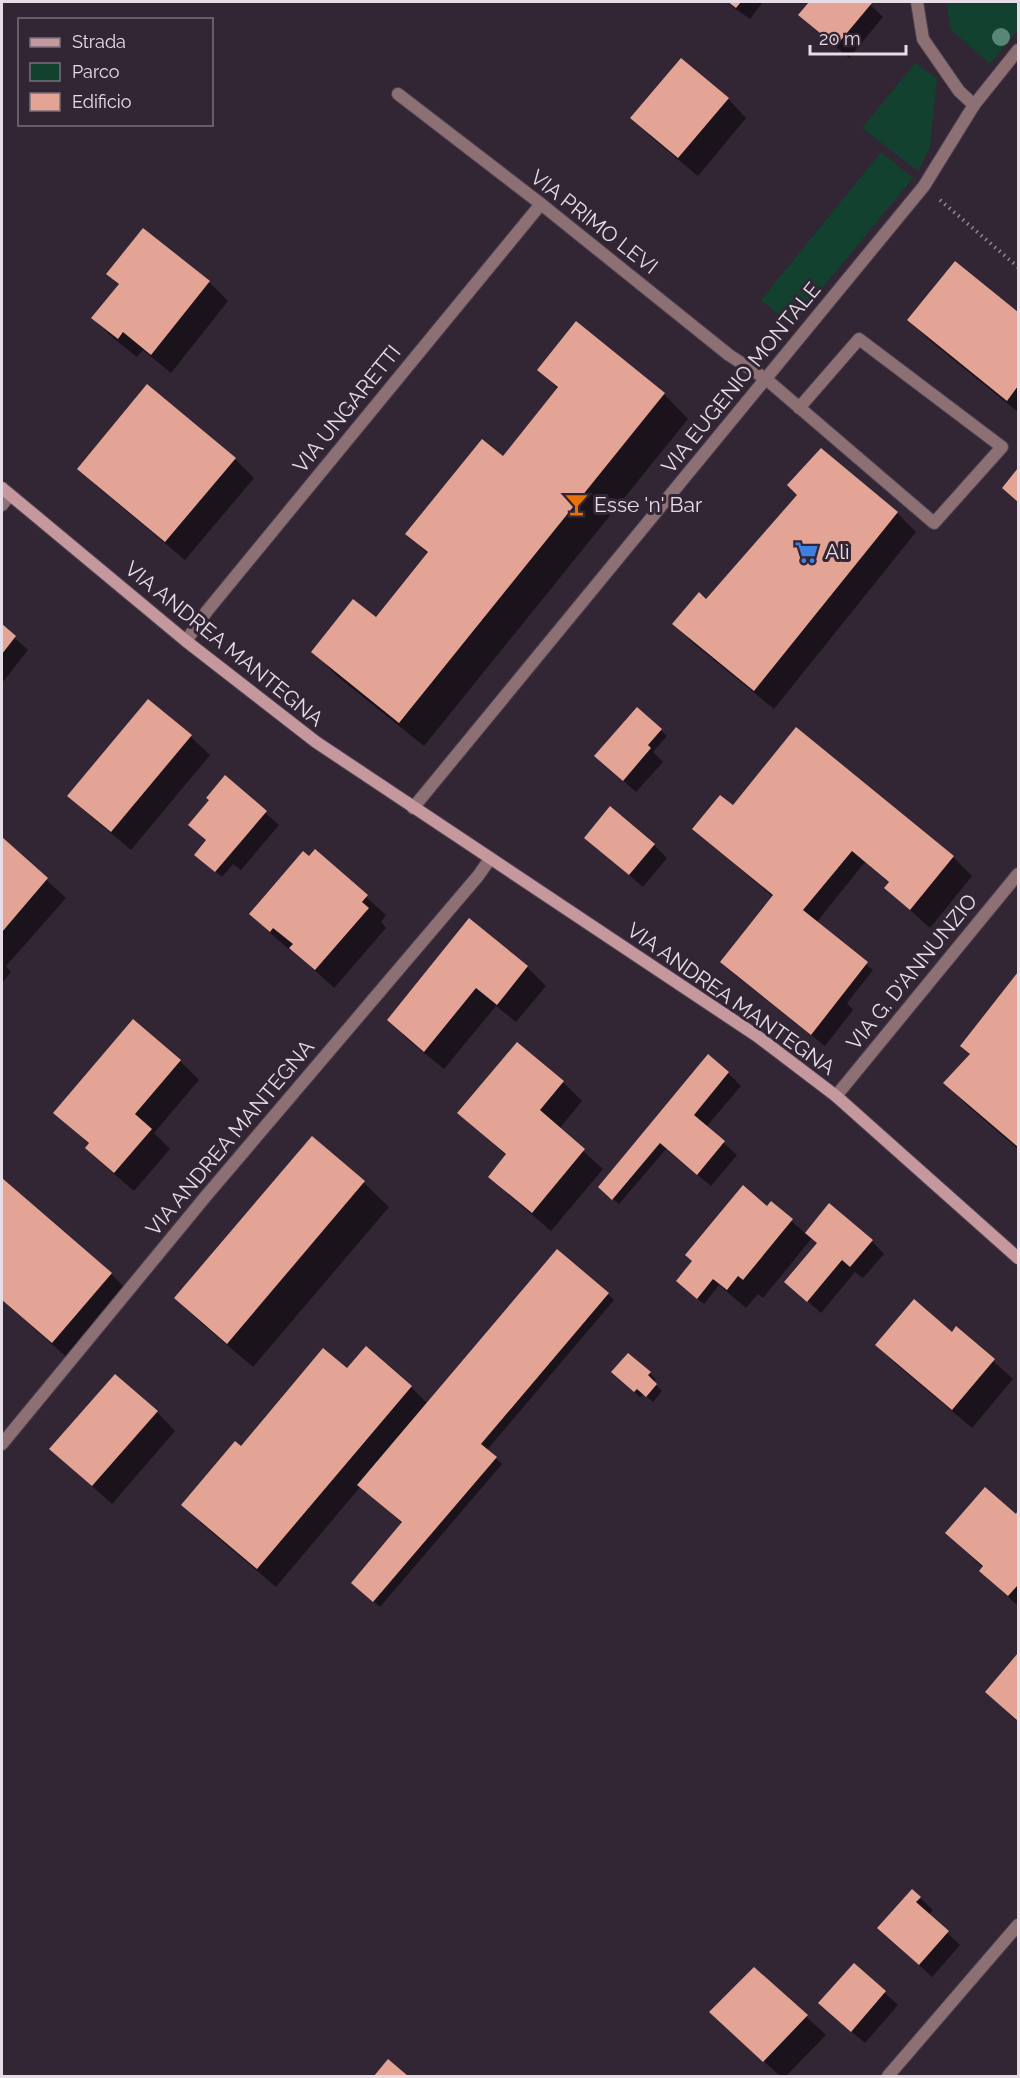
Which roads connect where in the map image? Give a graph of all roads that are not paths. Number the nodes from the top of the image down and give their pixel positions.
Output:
1 (917, 2) edge
2 (1018, 50) edge
3 (398, 94) dead end
4 (974, 105) junction
5 (541, 204) junction
6 (766, 379) junction
7 (799, 408) junction
8 (4, 496) edge
9 (186, 641) junction
10 (413, 808) junction
11 (490, 859) junction
12 (1018, 874) edge
13 (836, 1096) junction
14 (1018, 1258) edge
15 (2, 1444) edge
16 (1018, 1925) edge
17 (888, 2076) edge

1 - 4 street
2 - 4 street, VIA EUGENIO MONTALE
3 - 5 street, VIA PRIMO LEVI
4 - 6 street, VIA EUGENIO MONTALE
5 - 6 street, VIA PRIMO LEVI
5 - 9 street, VIA UNGARETTI
6 - 7 street, VIA PRIMO LEVI
6 - 10 street, VIA EUGENIO MONTALE
7 - 7 street, VIA PRIMO LEVI
8 - 9 main road, VIA ANDREA MANTEGNA
9 - 10 main road, VIA ANDREA MANTEGNA
10 - 11 main road, VIA ANDREA MANTEGNA
11 - 13 main road, VIA ANDREA MANTEGNA
11 - 15 street, VIA ANDREA MANTEGNA
12 - 13 street, VIA G. D'ANNUNZIO
13 - 14 main road, VIA ANDREA MANTEGNA
16 - 17 street

